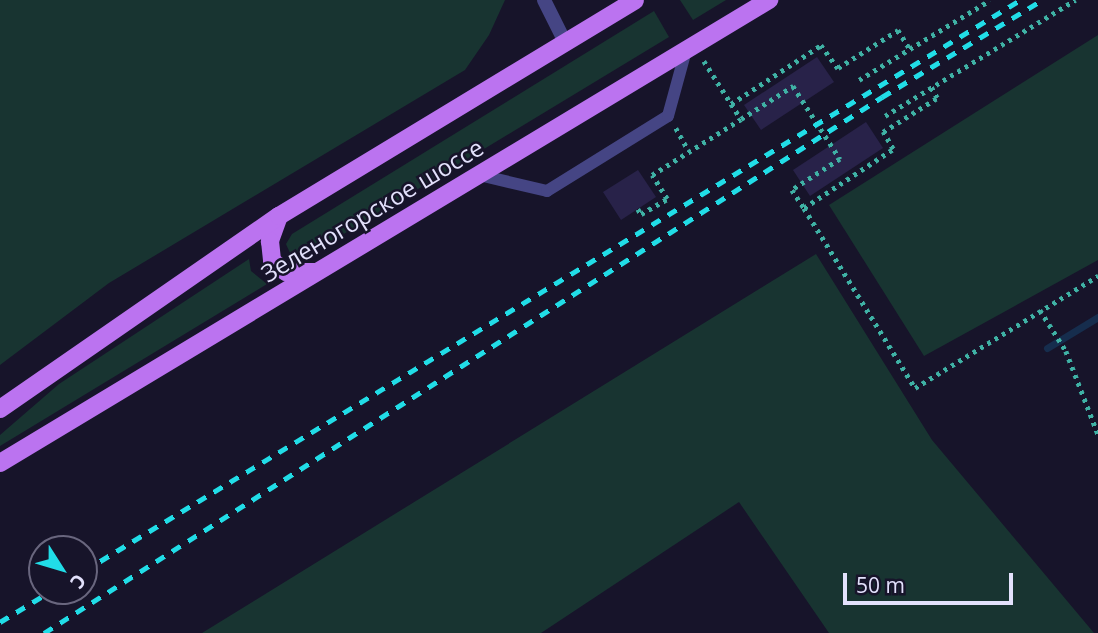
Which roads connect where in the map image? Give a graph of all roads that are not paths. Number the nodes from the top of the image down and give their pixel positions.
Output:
1 (544, 0) edge
2 (635, 0) edge
3 (764, 2) edge
4 (565, 42) junction
5 (690, 48) junction
6 (479, 175) junction
7 (279, 216) junction
8 (315, 272) junction
9 (0, 409) edge
10 (0, 463) edge

1 - 4 street
2 - 4 main road, Зеленогорское шоссе
3 - 5 main road, Зеленогорское шоссе
4 - 7 main road, Зеленогорское шоссе
5 - 6 main road, Зеленогорское шоссе
5 - 6 lane
6 - 8 main road, Зеленогорское шоссе
7 - 8 main road
7 - 9 main road, Зеленогорское шоссе
8 - 10 main road, Зеленогорское шоссе

